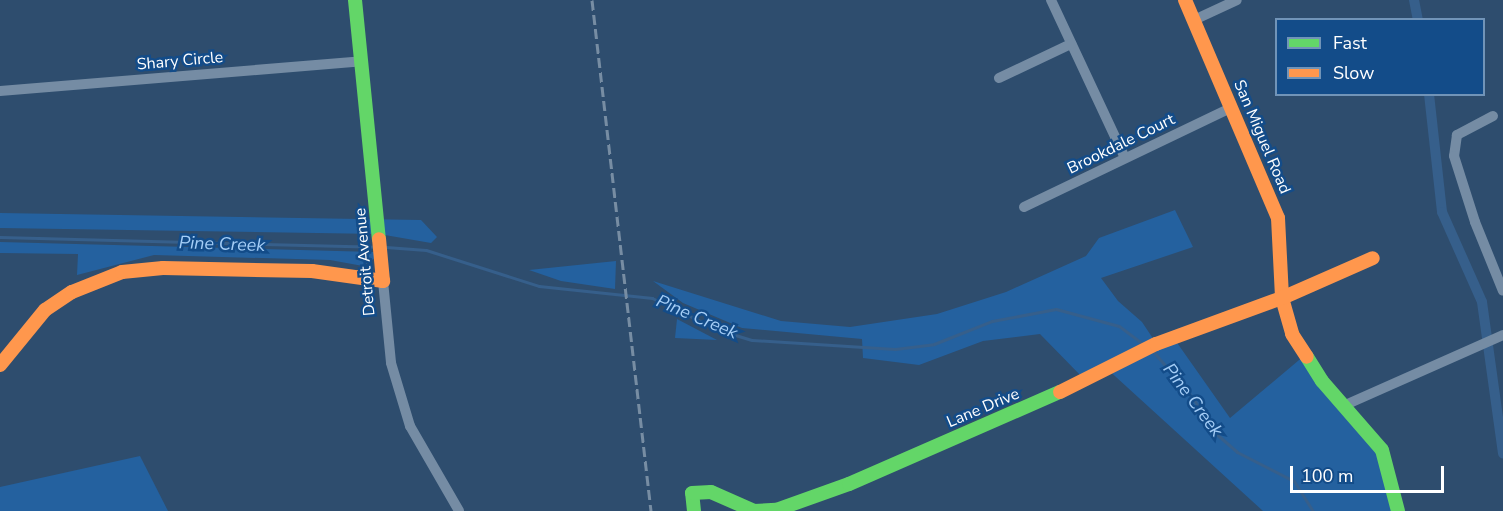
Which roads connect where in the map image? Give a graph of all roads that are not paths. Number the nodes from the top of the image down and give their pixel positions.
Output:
1 (355, 0) edge
2 (1051, 0) edge
3 (1185, 0) edge
4 (1237, 0) edge
5 (1194, 20) junction
6 (1071, 44) junction
7 (362, 61) junction
8 (999, 78) dead end
9 (0, 91) edge
10 (1231, 108) junction
11 (1493, 116) dead end
12 (1125, 158) junction
13 (1023, 207) dead end
14 (1373, 258) dead end
15 (383, 281) junction
16 (1503, 291) edge
17 (1281, 298) junction
18 (1499, 338) edge
19 (0, 365) edge
20 (1343, 406) junction
21 (457, 509) edge
22 (694, 511) edge
23 (1398, 511) edge

1 - 7 street, Detroit Avenue
2 - 6 street
3 - 5 street, San Miguel Road
4 - 5 street
5 - 10 street, San Miguel Road
6 - 8 street
6 - 12 street
7 - 9 street, Shary Circle
7 - 15 street, Detroit Avenue
10 - 12 street, Brookdale Court
10 - 17 street, San Miguel Road
11 - 16 street
12 - 13 street, Brookdale Court
14 - 17 street, Lane Drive
15 - 19 street
15 - 21 street, Detroit Avenue
17 - 20 street, San Miguel Road
17 - 22 street, Lane Drive
18 - 20 street
20 - 23 street, San Miguel Road

